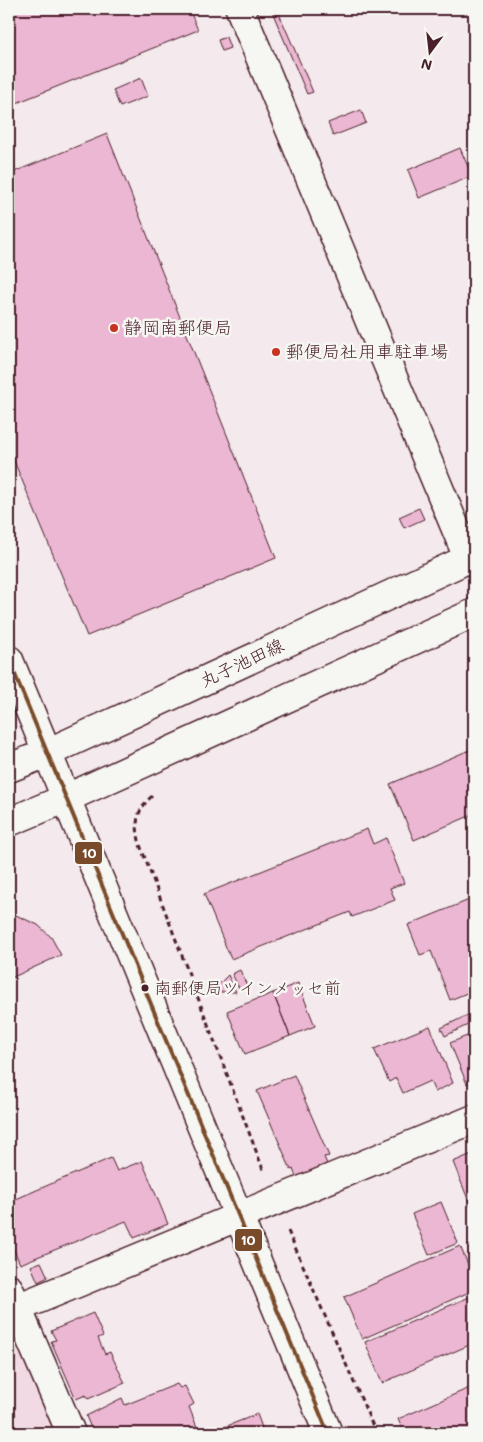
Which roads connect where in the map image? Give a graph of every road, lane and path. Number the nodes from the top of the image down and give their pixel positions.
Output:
1 (240, 9) edge
2 (471, 557) edge
3 (474, 612) edge
4 (9, 660) edge
5 (48, 753) junction
6 (9, 768) edge
7 (155, 794) dead end
8 (66, 798) junction
9 (9, 822) edge
10 (474, 1119) edge
11 (275, 1201) junction
12 (238, 1217) junction
13 (13, 1299) edge
14 (71, 1433) edge
15 (328, 1433) edge
16 (376, 1433) edge

1 - 2 street
2 - 5 street, 丸子池田線
3 - 8 street
4 - 5 street
5 - 6 street, 丸子池田線
5 - 8 street
7 - 11 path
8 - 9 street
8 - 12 street
10 - 11 street
11 - 12 street
11 - 16 path
12 - 13 street
12 - 15 street
13 - 14 street

